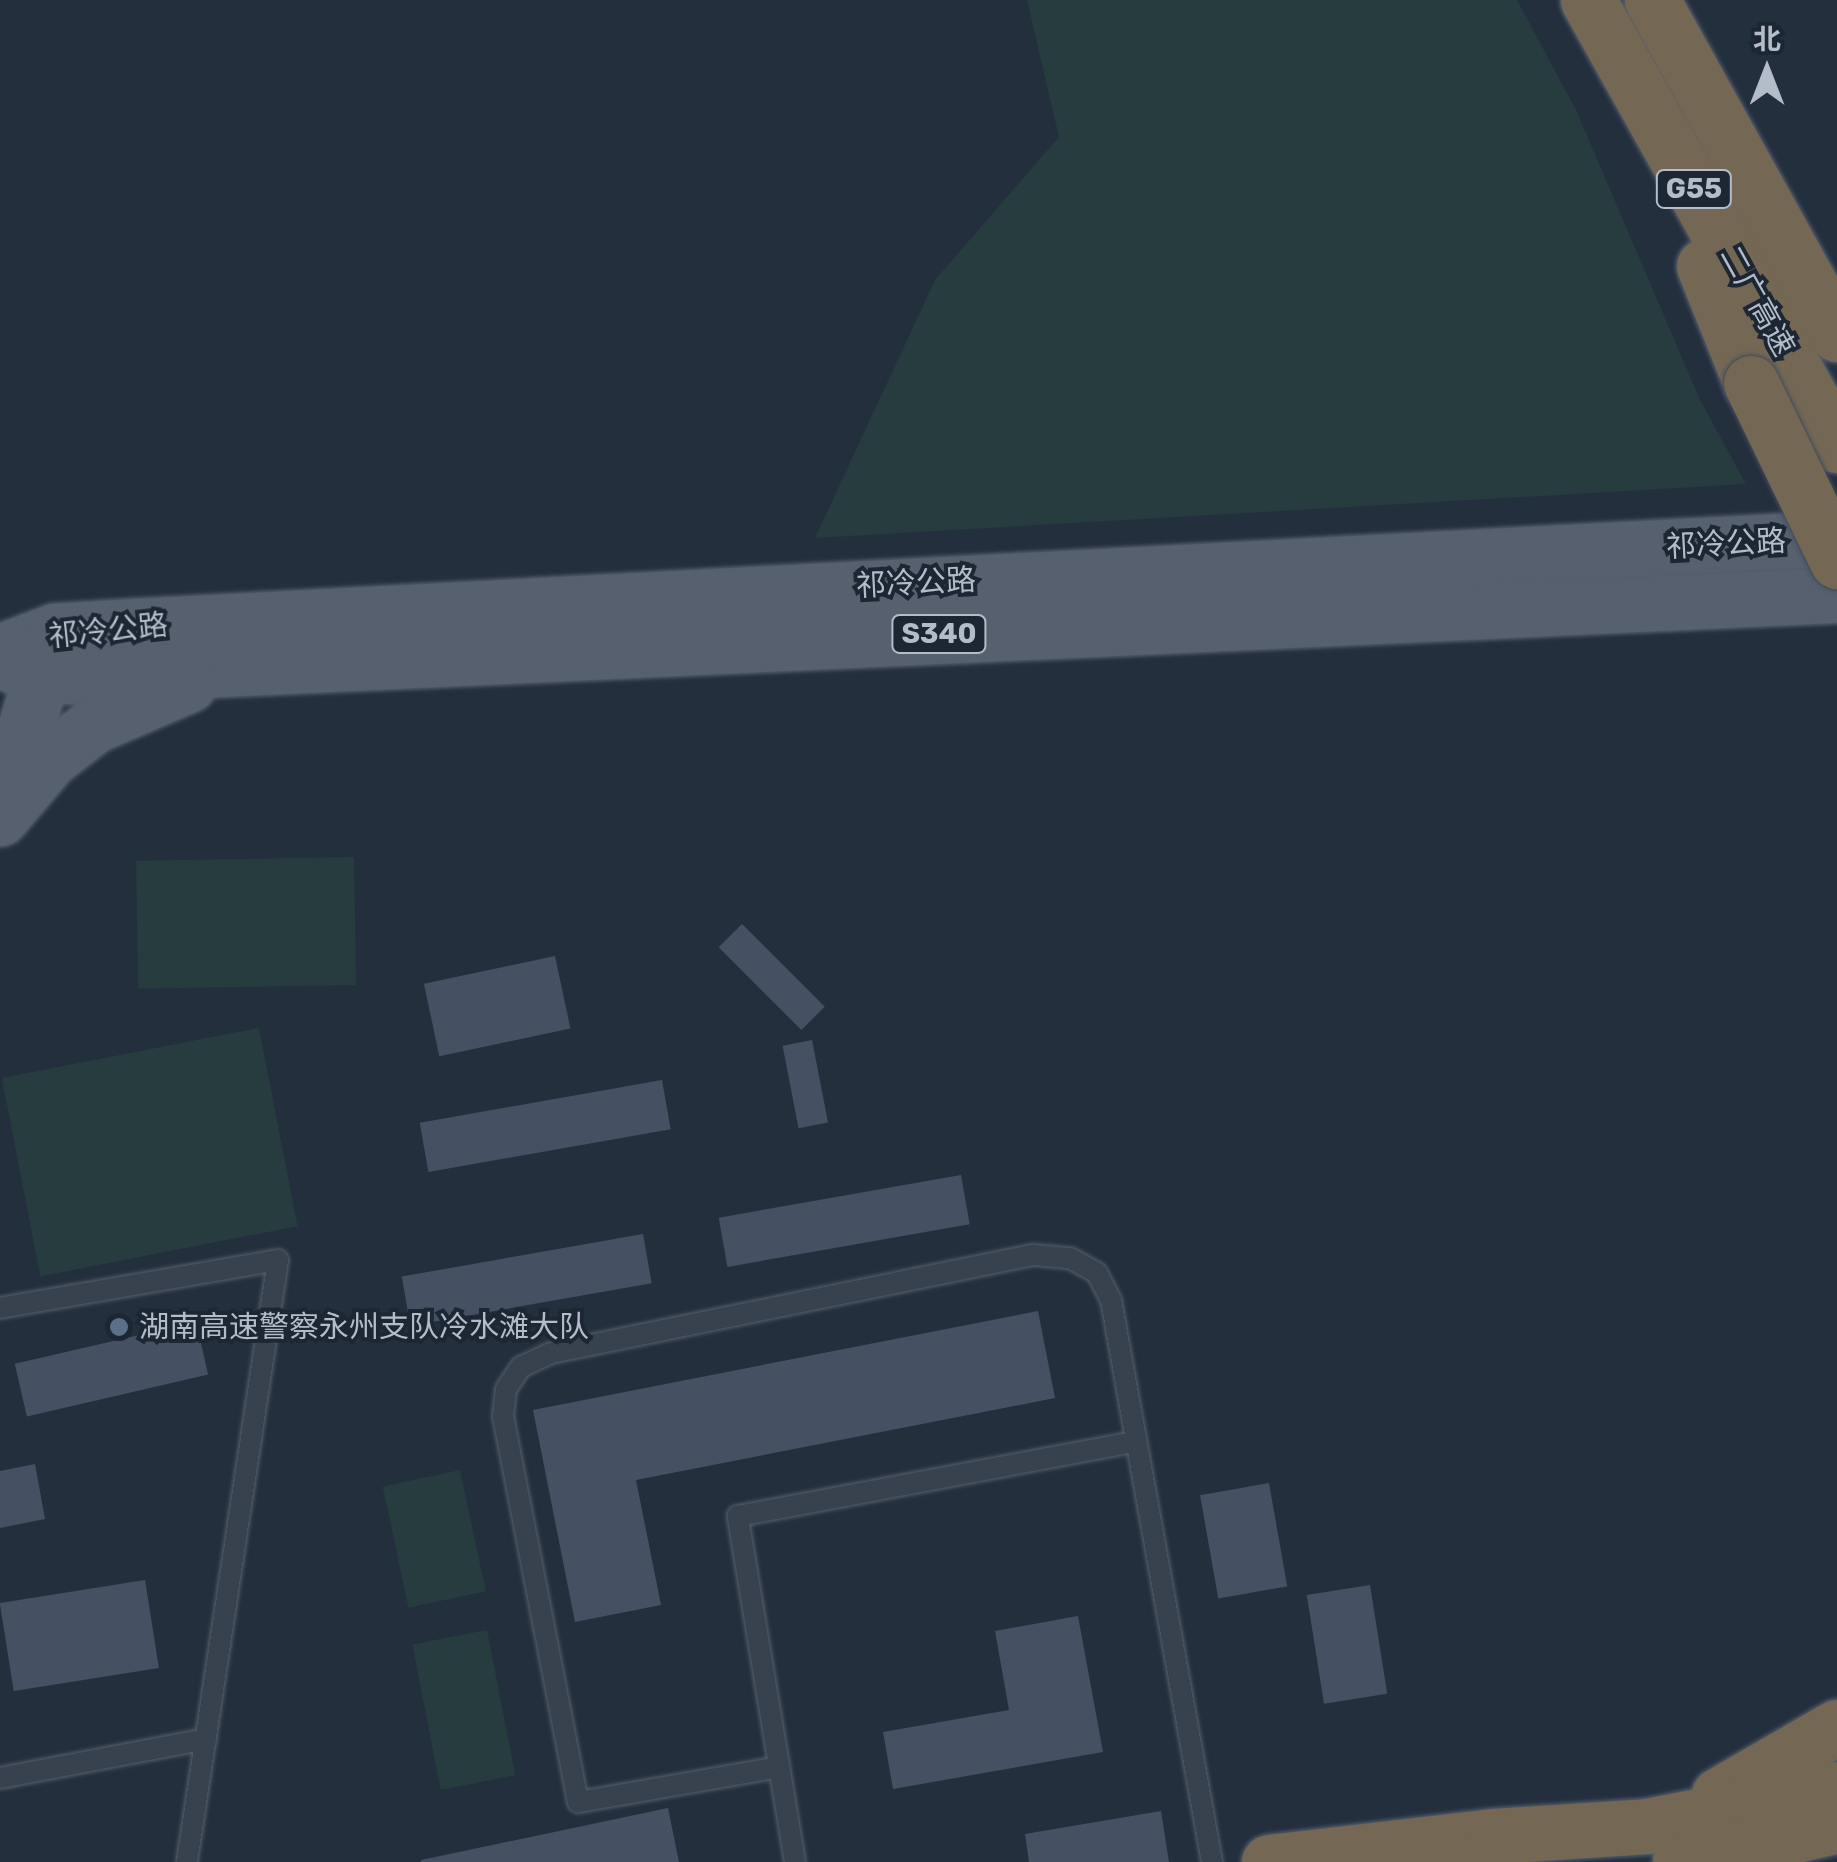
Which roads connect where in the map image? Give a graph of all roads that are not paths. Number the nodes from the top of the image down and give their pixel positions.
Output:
1 (1588, 0) edge
2 (1652, 0) edge
3 (1837, 334) edge
4 (1776, 381) junction
5 (1837, 445) edge
6 (1837, 538) edge
7 (1837, 561) edge
8 (1837, 595) edge
9 (24, 655) edge
10 (236, 668) junction
11 (0, 806) edge
12 (0, 818) edge
13 (0, 1308) edge
14 (1133, 1442) junction
15 (1837, 1727) edge
16 (206, 1739) junction
17 (779, 1767) junction
18 (0, 1778) edge
19 (1837, 1789) edge
20 (1837, 1825) edge
21 (1679, 1848) edge
22 (1837, 1860) edge
23 (187, 1862) edge
24 (795, 1862) edge
25 (1212, 1862) edge
26 (1270, 1862) edge

1 - 4 highway
2 - 3 highway, 二广高速 / G55
4 - 5 highway, 二广高速
4 - 7 highway, bridge
6 - 9 main road, 祁冷公路 / S340
8 - 10 main road, 祁冷公路 / S340
9 - 10 main road, 祁冷公路 / S340
9 - 11 main road
10 - 12 main road
13 - 16 lane
14 - 17 lane
14 - 17 lane
14 - 25 lane
15 - 21 highway
16 - 18 lane
16 - 23 lane
17 - 24 lane
19 - 21 highway
20 - 21 highway
21 - 22 highway
21 - 26 highway

